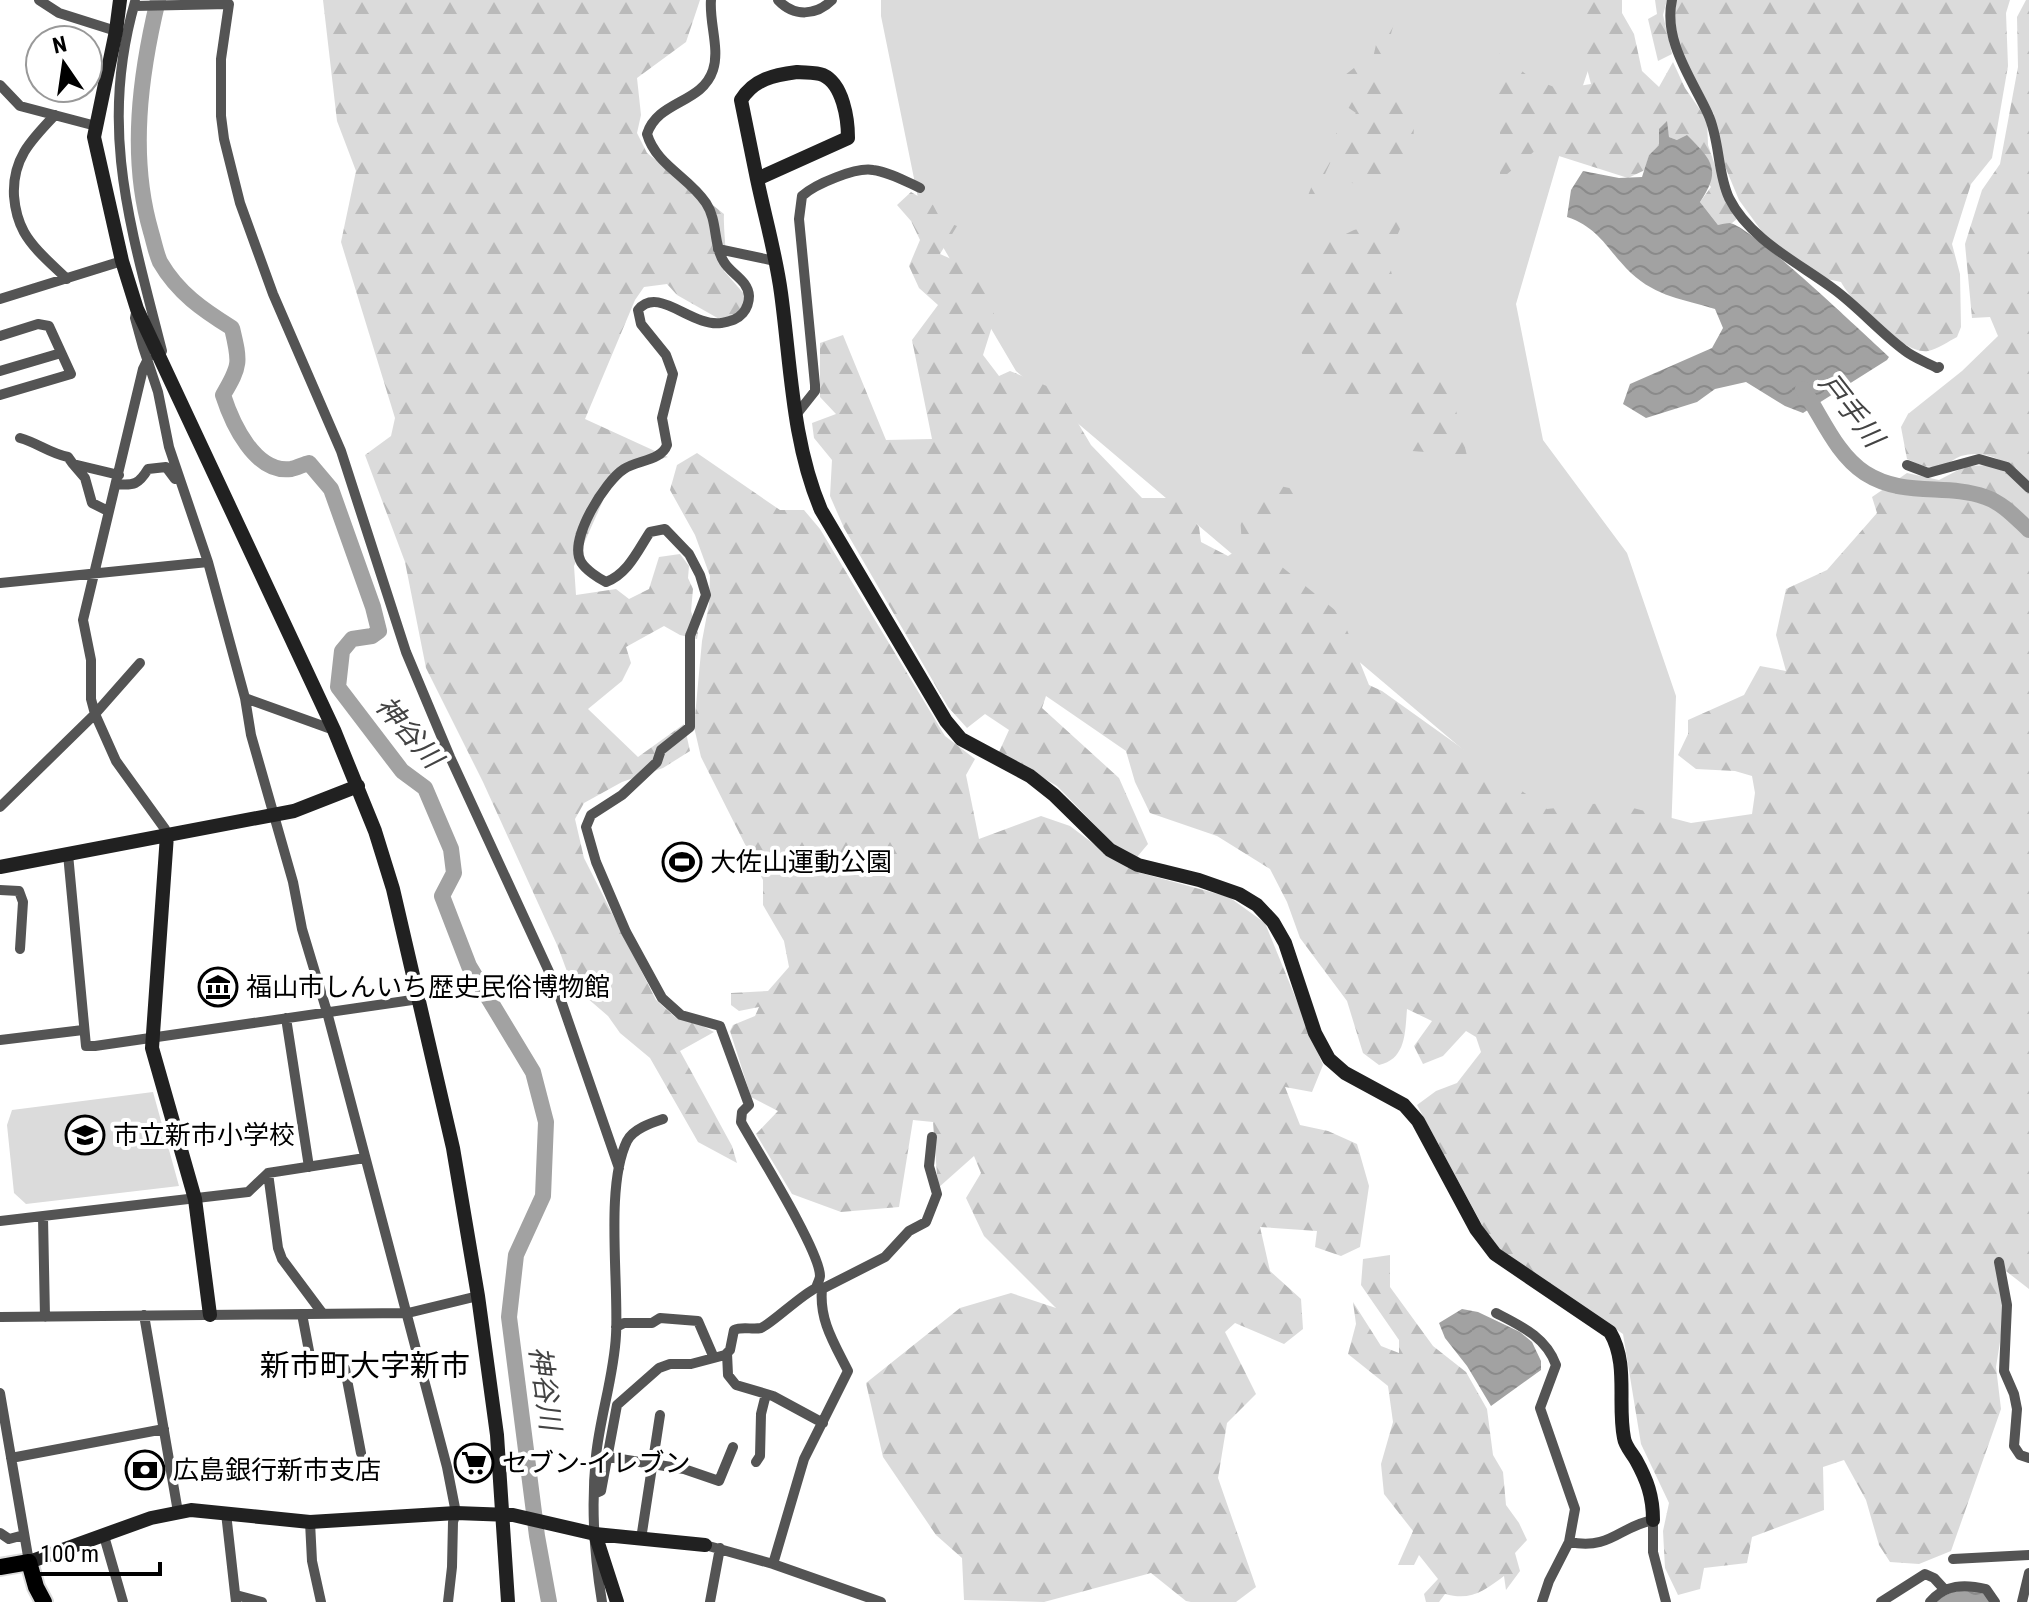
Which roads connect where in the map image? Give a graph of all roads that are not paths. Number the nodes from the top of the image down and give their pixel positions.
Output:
1 (39, 0) edge
2 (120, 0) edge
3 (711, 0) edge
4 (778, 0) edge
5 (832, 0) edge
6 (1672, 0) edge
7 (134, 2) edge
8 (116, 31) junction
9 (0, 85) edge
10 (55, 115) junction
11 (96, 126) junction
12 (757, 179) junction
13 (920, 188) dead end
14 (718, 249) junction
15 (122, 261) junction
16 (775, 261) junction
17 (67, 279) junction
18 (0, 299) edge
19 (0, 336) edge
20 (61, 353) junction
21 (154, 358) junction
22 (1939, 367) dead end
23 (0, 371) edge
24 (0, 395) edge
25 (796, 415) junction
26 (20, 438) dead end
27 (73, 464) junction
28 (1907, 465) dead end
29 (117, 479) junction
30 (182, 485) junction
31 (2029, 488) edge
32 (108, 511) junction
33 (208, 562) junction
34 (96, 574) junction
35 (0, 583) edge
36 (140, 663) dead end
37 (245, 698) junction
38 (95, 714) junction
39 (334, 730) junction
40 (358, 786) junction
41 (0, 807) edge
42 (275, 815) junction
43 (167, 835) junction
44 (68, 854) junction
45 (0, 867) edge
46 (0, 890) edge
47 (20, 949) dead end
48 (419, 999) junction
49 (327, 1012) junction
50 (286, 1018) junction
51 (83, 1030) junction
52 (152, 1038) junction
53 (0, 1040) edge
54 (663, 1119) dead end
55 (932, 1137) dead end
56 (365, 1158) junction
57 (309, 1167) junction
58 (619, 1168) junction
59 (268, 1173) junction
60 (195, 1199) junction
61 (43, 1217) junction
62 (0, 1221) edge
63 (1999, 1262) dead end
64 (819, 1288) junction
65 (478, 1296) junction
66 (408, 1313) junction
67 (1496, 1313) dead end
68 (302, 1314) junction
69 (323, 1314) junction
70 (144, 1315) junction
71 (210, 1315) junction
72 (0, 1317) edge
73 (45, 1317) junction
74 (616, 1327) junction
75 (727, 1353) junction
76 (714, 1358) junction
77 (0, 1393) edge
78 (766, 1394) junction
79 (2, 1413) edge
80 (660, 1415) dead end
81 (823, 1423) junction
82 (164, 1429) junction
83 (733, 1447) dead end
84 (361, 1453) dead end
85 (608, 1457) junction
86 (11, 1458) junction
87 (2029, 1458) edge
88 (756, 1462) dead end
89 (651, 1464) junction
90 (594, 1494) junction
91 (178, 1512) junction
92 (226, 1513) junction
93 (456, 1513) junction
94 (507, 1515) junction
95 (1653, 1520) junction
96 (310, 1522) junction
97 (0, 1533) edge
98 (595, 1534) junction
99 (24, 1535) junction
100 (104, 1536) junction
101 (641, 1539) junction
102 (1569, 1542) junction
103 (713, 1547) junction
104 (2029, 1555) edge
105 (1953, 1559) dead end
106 (29, 1562) junction
107 (773, 1564) junction
108 (0, 1567) edge
109 (2029, 1573) edge
110 (1945, 1590) junction
111 (236, 1599) edge
112 (44, 1602) edge
113 (123, 1602) edge
114 (262, 1602) edge
115 (321, 1602) edge
116 (448, 1602) edge
117 (508, 1602) edge
118 (602, 1602) edge
119 (617, 1602) edge
120 (710, 1602) edge
121 (881, 1602) edge
122 (1542, 1602) edge
123 (1666, 1602) edge
124 (1881, 1602) edge
125 (1930, 1602) edge
126 (1995, 1602) edge
127 (2022, 1602) edge

1 - 8 street
2 - 8 street
3 - 14 street
4 - 5 street
6 - 22 street
7 - 21 street
7 - 58 street
8 - 11 street
9 - 10 street
10 - 11 street
10 - 17 street
11 - 15 street
12 - 12 street
12 - 16 street
13 - 25 street
14 - 16 street
14 - 64 street
15 - 17 street
15 - 21 street
16 - 25 street
17 - 18 street
19 - 20 street
20 - 23 street
20 - 24 street
21 - 29 street
21 - 30 street
21 - 39 street
25 - 95 street
26 - 27 street
27 - 29 street
27 - 32 street
28 - 31 street
29 - 30 street
29 - 32 street
30 - 33 street
32 - 34 street
33 - 34 street
33 - 37 street
34 - 35 street
34 - 38 street
36 - 38 street
37 - 39 street
37 - 42 street
38 - 41 street
38 - 43 street
39 - 40 street
40 - 42 street
40 - 48 street
42 - 43 street
42 - 49 street
43 - 44 street
43 - 52 street
44 - 45 street
44 - 51 street
46 - 47 street
48 - 49 street
48 - 65 street
49 - 50 street
49 - 56 street
50 - 52 street
50 - 57 street
51 - 52 street
51 - 53 street
52 - 60 street
54 - 58 street
55 - 64 street
56 - 57 street
56 - 66 street
57 - 59 street
58 - 74 street
59 - 60 street
59 - 69 street
60 - 61 street
60 - 71 street
61 - 62 street
61 - 73 street
63 - 87 street
64 - 75 street
64 - 81 street
65 - 66 street
65 - 94 street
66 - 69 street
66 - 93 street
67 - 102 street
68 - 69 street
68 - 71 street
68 - 84 street
70 - 71 street
70 - 73 street
70 - 82 street
72 - 73 street
74 - 76 street
74 - 90 street
75 - 76 street
75 - 78 street
76 - 85 street
77 - 79 street
78 - 81 street
78 - 88 street
79 - 86 street
80 - 89 street
81 - 107 street
82 - 86 street
82 - 91 street
83 - 89 street
85 - 89 street
85 - 90 street
86 - 99 street
89 - 101 street
90 - 98 street
91 - 92 street
91 - 100 street
92 - 96 street
92 - 111 street
93 - 94 street
93 - 96 street
93 - 116 street
94 - 98 street
94 - 117 street
95 - 102 street
95 - 123 street
96 - 115 street
97 - 99 street
98 - 101 street
98 - 118 street
98 - 119 street
99 - 106 street
100 - 106 street
100 - 113 street
101 - 103 street
102 - 122 street
103 - 107 street
103 - 120 street
104 - 105 street
106 - 108 main road
106 - 112 main road
107 - 121 street
109 - 127 street
110 - 124 street
110 - 125 street
110 - 126 street
111 - 114 street

